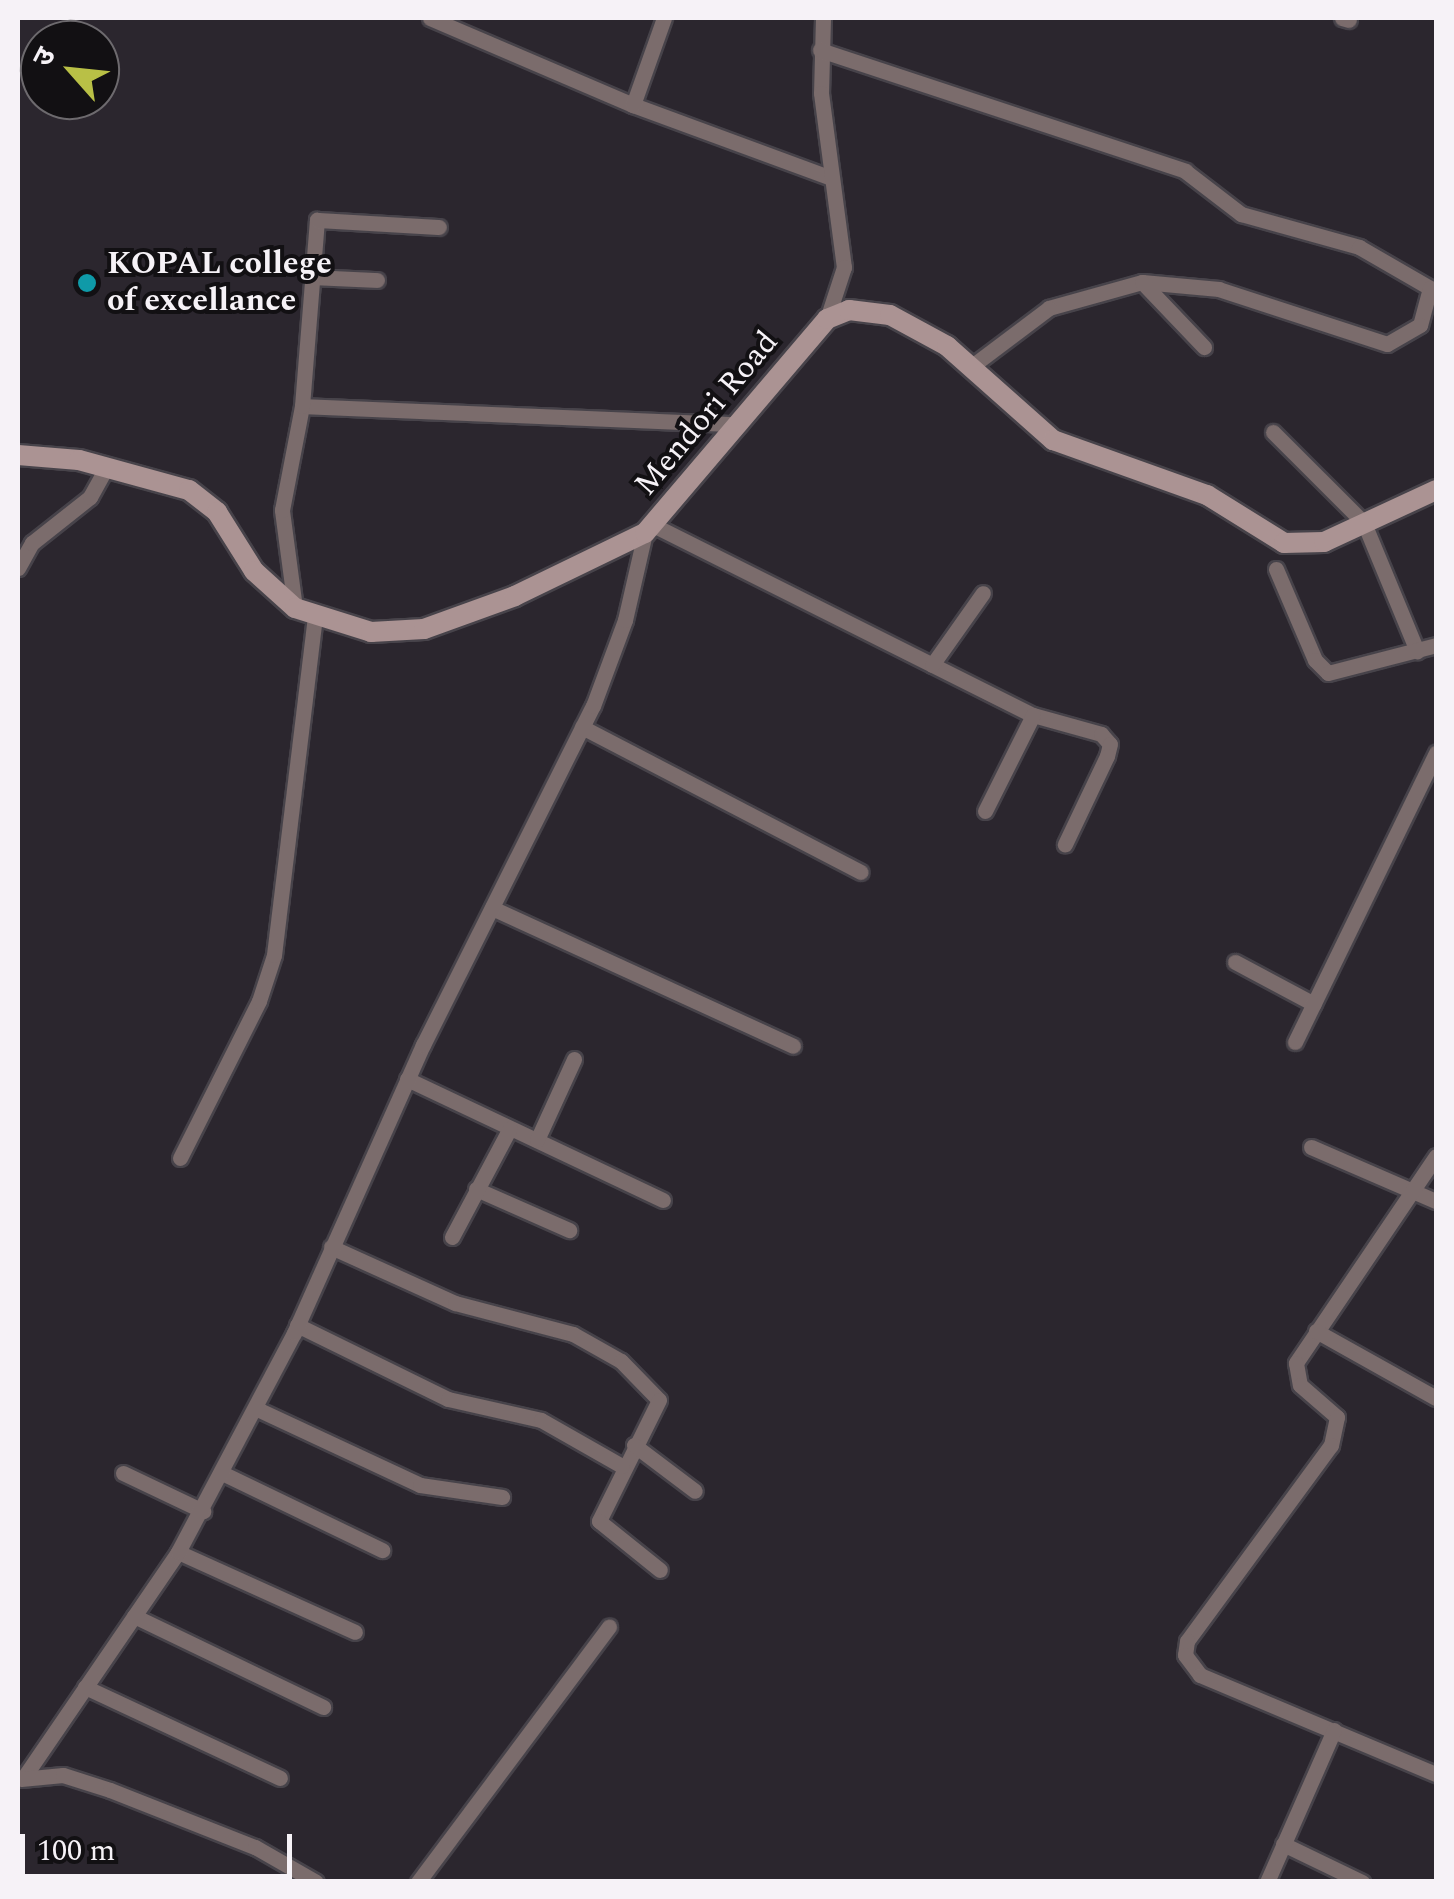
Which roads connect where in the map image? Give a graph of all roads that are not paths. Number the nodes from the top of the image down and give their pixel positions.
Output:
1 (430, 18) edge
2 (664, 18) edge
3 (823, 18) edge
4 (820, 50) junction
5 (633, 105) junction
6 (832, 178) junction
7 (438, 227) dead end
8 (313, 277) junction
9 (377, 280) dead end
10 (1142, 282) junction
11 (1433, 285) edge
12 (827, 319) junction
13 (1204, 347) dead end
14 (972, 366) junction
15 (302, 406) junction
16 (740, 424) junction
17 (1274, 432) dead end
18 (18, 454) edge
19 (106, 468) junction
20 (1436, 489) edge
21 (1364, 524) junction
22 (649, 529) junction
23 (18, 568) edge
24 (1276, 569) dead end
25 (983, 593) dead end
26 (295, 608) junction
27 (315, 618) junction
28 (1436, 645) edge
29 (1417, 651) junction
30 (932, 665) junction
31 (1032, 715) junction
32 (582, 728) junction
33 (1436, 754) edge
34 (985, 812) dead end
35 (1065, 844) dead end
36 (860, 872) dead end
37 (492, 908) junction
38 (1235, 962) dead end
39 (1314, 1004) junction
40 (1295, 1042) dead end
41 (793, 1046) dead end
42 (574, 1059) dead end
43 (407, 1079) junction
44 (510, 1128) junction
45 (537, 1140) junction
46 (1311, 1147) dead end
47 (1436, 1156) edge
48 (180, 1158) dead end
49 (476, 1189) junction
50 (1416, 1190) junction
51 (664, 1200) dead end
52 (1436, 1201) edge
53 (569, 1230) dead end
54 (452, 1236) dead end
55 (332, 1247) junction
56 (298, 1325) junction
57 (1316, 1332) junction
58 (1436, 1398) edge
59 (255, 1408) junction
60 (634, 1446) junction
61 (622, 1466) junction
62 (124, 1472) dead end
63 (222, 1473) junction
64 (694, 1491) dead end
65 (502, 1497) dead end
66 (203, 1511) junction
67 (382, 1550) dead end
68 (178, 1552) junction
69 (660, 1570) dead end
70 (134, 1616) junction
71 (610, 1627) dead end
72 (355, 1632) dead end
73 (86, 1687) junction
74 (323, 1707) dead end
75 (1334, 1730) junction
76 (1436, 1774) edge
77 (280, 1778) dead end
78 (20, 1779) edge
79 (1284, 1844) junction
80 (316, 1882) edge
81 (418, 1882) edge
82 (1267, 1882) edge
83 (1362, 1882) edge

1 - 5 street
2 - 5 street
3 - 4 street
4 - 6 street
4 - 11 street
5 - 6 street
6 - 12 street
7 - 8 street
8 - 9 street
8 - 15 street
10 - 11 street
10 - 13 street
10 - 14 street
12 - 14 main road
12 - 16 main road, Mendori Road
14 - 21 main road
15 - 16 street
15 - 26 street
16 - 22 main road, Mendori Road
17 - 21 street
18 - 19 main road, Mendori Road
19 - 23 street
19 - 26 main road, Mendori Road
20 - 21 main road
21 - 29 street
22 - 27 main road, Mendori Road
22 - 30 street
22 - 32 street
24 - 29 street
25 - 30 street
26 - 27 main road, Mendori Road
27 - 48 street
28 - 29 street
30 - 31 street
31 - 34 street
31 - 35 street
32 - 36 street
32 - 37 street
33 - 39 street
37 - 41 street
37 - 43 street
38 - 39 street
39 - 40 street
42 - 45 street
43 - 44 street
43 - 55 street
44 - 45 street
44 - 49 street
45 - 51 street
46 - 50 street
47 - 50 street
49 - 53 street
49 - 54 street
50 - 52 street
50 - 57 street
55 - 56 street
55 - 60 street
56 - 59 street
56 - 61 street
57 - 58 street
57 - 75 street
59 - 63 street
59 - 65 street
60 - 61 street
60 - 64 street
61 - 69 street
62 - 66 street
63 - 66 street
63 - 67 street
66 - 68 street
68 - 70 street
68 - 72 street
70 - 73 street
70 - 74 street
71 - 81 street
73 - 77 street
73 - 78 street
75 - 76 street
75 - 79 street
78 - 80 street
79 - 82 street
79 - 83 street

